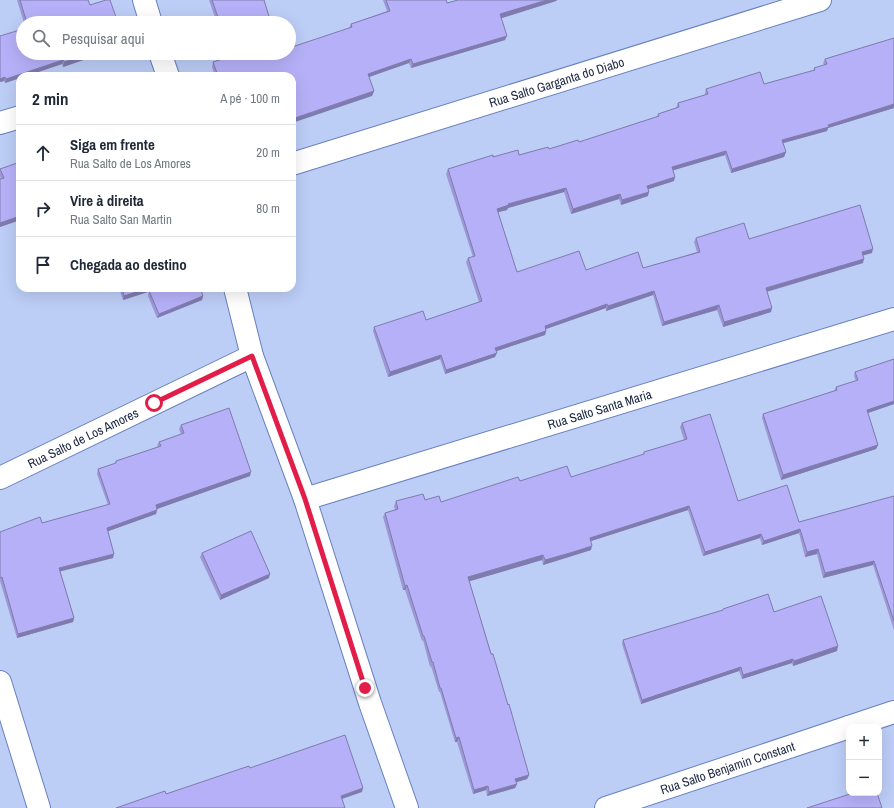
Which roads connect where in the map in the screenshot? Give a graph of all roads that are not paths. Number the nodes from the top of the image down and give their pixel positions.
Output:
1 (144, 0) edge
2 (820, 0) edge
3 (149, 16) edge
4 (16, 118) edge
5 (0, 123) edge
6 (296, 163) edge
7 (236, 292) edge
8 (894, 319) edge
9 (252, 356) junction
10 (0, 478) edge
11 (305, 499) junction
12 (0, 682) edge
13 (894, 712) edge
14 (858, 724) edge
15 (846, 728) edge
16 (39, 808) edge
17 (407, 808) edge
18 (606, 808) edge

1 - 3 street
2 - 6 street, Rua Salto Garganta do Diabo
4 - 5 street
7 - 9 street
8 - 11 street, Rua Salto Santa Maria
9 - 10 street, Rua Salto de Los Amores
9 - 11 street
11 - 17 street
12 - 16 street
13 - 14 street, Rua Salto Benjamin Constant
15 - 18 street, Rua Salto Benjamin Constant

